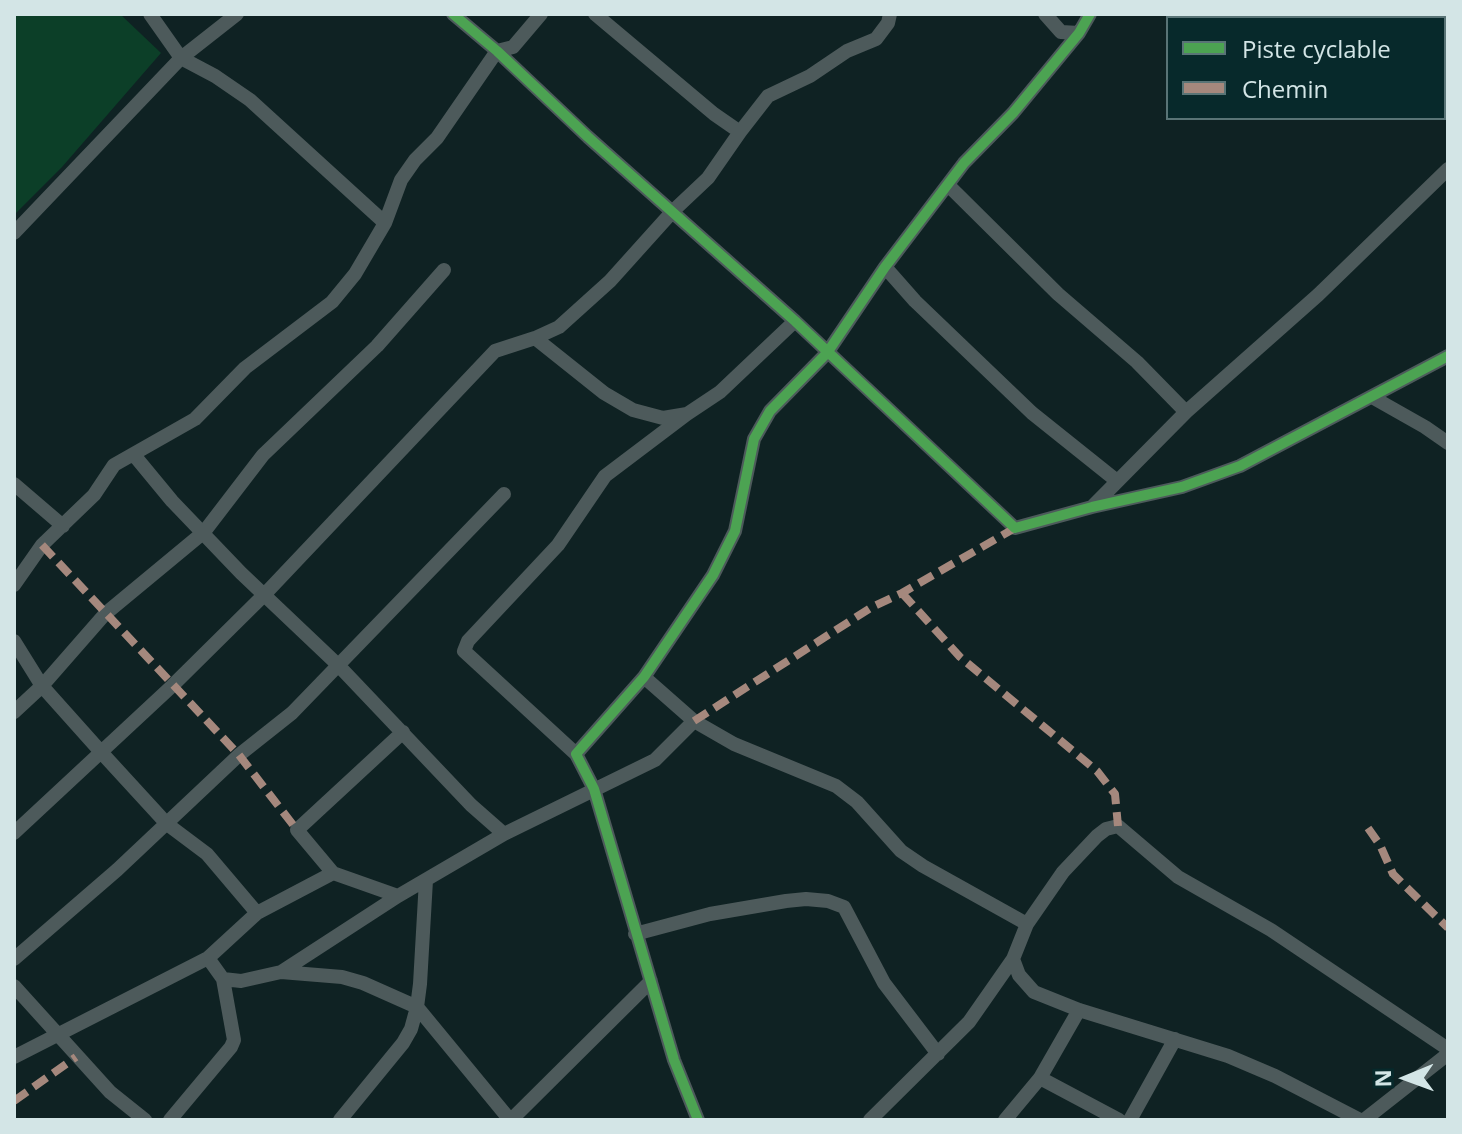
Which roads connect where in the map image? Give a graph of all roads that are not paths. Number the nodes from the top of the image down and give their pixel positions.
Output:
1 (150, 14) edge
2 (237, 14) edge
3 (453, 14) edge
4 (541, 14) edge
5 (595, 14) edge
6 (890, 14) edge
7 (1045, 14) edge
8 (1090, 14) edge
9 (1061, 32) junction
10 (1079, 33) junction
11 (497, 51) junction
12 (181, 58) junction
13 (1059, 59) junction
14 (740, 132) junction
15 (1448, 169) edge
16 (948, 185) junction
17 (673, 211) junction
18 (385, 223) junction
19 (14, 233) edge
20 (885, 267) junction
21 (444, 270) dead end
22 (795, 321) junction
23 (535, 338) junction
24 (827, 353) junction
25 (1448, 356) edge
26 (1448, 367) edge
27 (1407, 379) junction
28 (1372, 397) junction
29 (1186, 412) junction
30 (687, 414) junction
31 (1448, 443) edge
32 (134, 455) junction
33 (1117, 481) junction
34 (14, 484) edge
35 (504, 494) dead end
36 (1092, 507) junction
37 (63, 526) junction
38 (204, 532) junction
39 (14, 585) edge
40 (264, 595) junction
41 (14, 641) edge
42 (338, 665) junction
43 (644, 677) junction
44 (42, 686) junction
45 (14, 712) edge
46 (694, 721) junction
47 (403, 732) junction
48 (101, 752) junction
49 (576, 754) junction
50 (594, 789) junction
51 (167, 824) junction
52 (14, 833) edge
53 (504, 834) junction
54 (333, 873) junction
55 (426, 880) junction
56 (398, 896) junction
57 (257, 913) junction
58 (1027, 924) junction
59 (635, 934) junction
60 (208, 958) junction
61 (14, 959) edge
62 (1013, 959) junction
63 (281, 972) junction
64 (223, 979) junction
65 (651, 981) junction
66 (14, 986) edge
67 (417, 1007) junction
68 (1079, 1010) junction
69 (58, 1034) junction
70 (1175, 1039) junction
71 (1448, 1052) edge
72 (938, 1054) junction
73 (14, 1057) edge
74 (1040, 1078) junction
75 (145, 1120) edge
76 (170, 1120) edge
77 (340, 1120) edge
78 (511, 1120) edge
79 (698, 1120) edge
80 (870, 1120) edge
81 (1005, 1120) edge
82 (1119, 1120) edge
83 (1130, 1120) edge
84 (1362, 1120) edge

1 - 12 street
2 - 12 street
3 - 11 street
4 - 11 street
5 - 14 street
6 - 14 street
7 - 9 street
8 - 10 street
9 - 10 street
9 - 13 street
10 - 13 street
11 - 17 street
11 - 18 street
12 - 18 street
12 - 19 street
13 - 16 street
14 - 17 street
15 - 29 street
16 - 20 street
16 - 29 street
17 - 22 street
17 - 23 street
18 - 32 street
20 - 24 street
20 - 33 street
21 - 38 street
22 - 24 street
22 - 30 street
23 - 30 street
23 - 40 street
24 - 36 street
24 - 43 street
25 - 27 street
26 - 27 street
27 - 28 street
28 - 31 street
28 - 36 street
29 - 33 street
30 - 49 street
32 - 37 street
32 - 38 street
33 - 36 street
34 - 37 street
35 - 42 street
37 - 39 street
38 - 40 street
38 - 44 street
40 - 42 street
40 - 48 street
41 - 44 street
42 - 47 street
42 - 51 street
43 - 46 street
43 - 49 street
44 - 45 street
44 - 48 street
46 - 50 street
46 - 58 street
47 - 53 street
47 - 54 street
48 - 51 street
48 - 52 street
49 - 50 street
50 - 53 street
50 - 59 street
51 - 57 street
51 - 61 street
53 - 55 street
54 - 56 street
54 - 57 street
55 - 56 street
55 - 67 street
56 - 63 street
57 - 60 street
58 - 62 street
58 - 71 street
59 - 65 street
59 - 72 street
60 - 64 street
60 - 69 street
62 - 68 street
62 - 72 street
63 - 64 street
63 - 67 street
64 - 76 street
65 - 78 street
65 - 79 street
66 - 69 street
67 - 77 street
67 - 78 street
68 - 70 street
68 - 74 street
69 - 73 street
69 - 75 street
70 - 83 street
70 - 84 street
71 - 84 street
72 - 80 street
74 - 81 street
74 - 82 street

